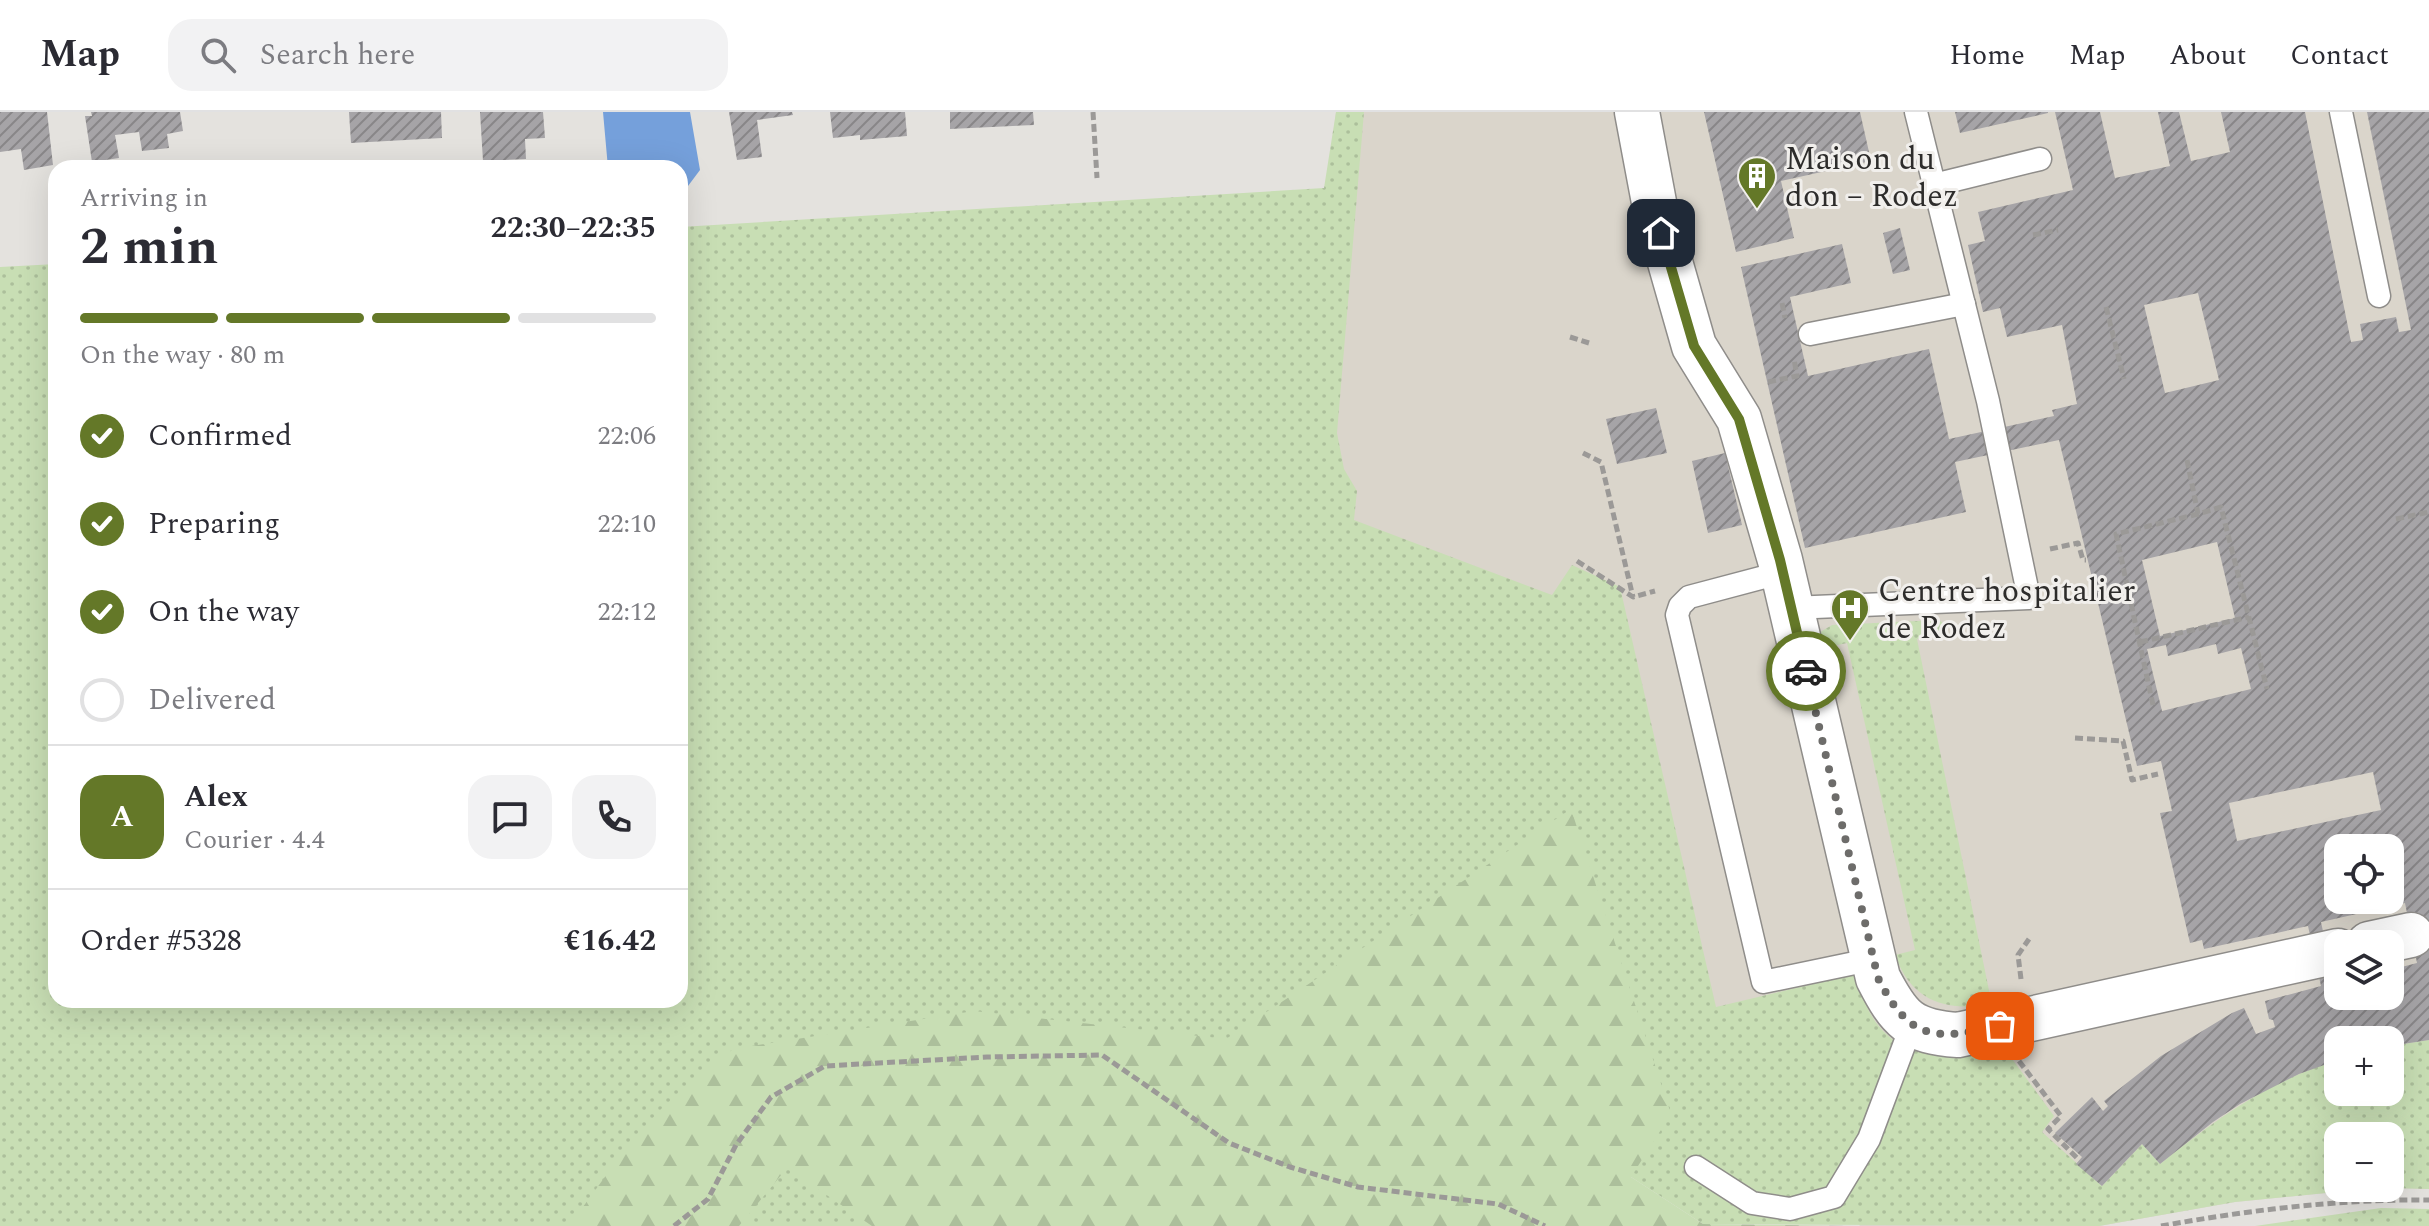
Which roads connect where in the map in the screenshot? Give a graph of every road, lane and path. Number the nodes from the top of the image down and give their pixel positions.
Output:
1 (1093, 112) edge
2 (1637, 112) edge
3 (1916, 112) edge
4 (2341, 112) edge
5 (2040, 159) dead end
6 (1097, 178) dead end
7 (1934, 185) junction
8 (2058, 230) dead end
9 (2033, 235) dead end
10 (2379, 296) dead end
11 (1964, 304) junction
12 (2106, 307) dead end
13 (1810, 334) dead end
14 (1570, 337) dead end
15 (1589, 343) dead end
16 (2124, 379) dead end
17 (1583, 453) dead end
18 (2187, 460) dead end
19 (2429, 512) edge
20 (2198, 514) junction
21 (2396, 519) dead end
22 (2079, 547) dead end
23 (2086, 560) dead end
24 (1787, 590) junction
25 (1633, 597) dead end
26 (2249, 617) junction
27 (2140, 642) junction
28 (2267, 689) dead end
29 (2153, 705) dead end
30 (2075, 738) dead end
31 (2158, 774) dead end
32 (2411, 935) dead end
33 (2404, 936) edge
34 (2324, 954) edge
35 (1874, 959) junction
36 (1912, 1024) junction
37 (2053, 1135) dead end
38 (2079, 1160) dead end
39 (1696, 1167) dead end
40 (2429, 1200) edge
41 (674, 1226) edge
42 (1545, 1226) edge
43 (2161, 1226) edge

1 - 6 path
2 - 24 street
3 - 7 lane
4 - 10 lane
5 - 7 lane
7 - 11 lane
8 - 9 path
11 - 13 lane
11 - 24 lane
12 - 16 path
14 - 15 path
17 - 25 path
18 - 20 path
19 - 21 path
20 - 26 path
20 - 27 path
22 - 23 path
24 - 35 street
24 - 35 lane
26 - 27 path
26 - 28 path
27 - 29 path
30 - 31 path
32 - 33 street
34 - 36 street
35 - 36 street
36 - 39 lane
37 - 38 path
40 - 43 path
41 - 42 path

